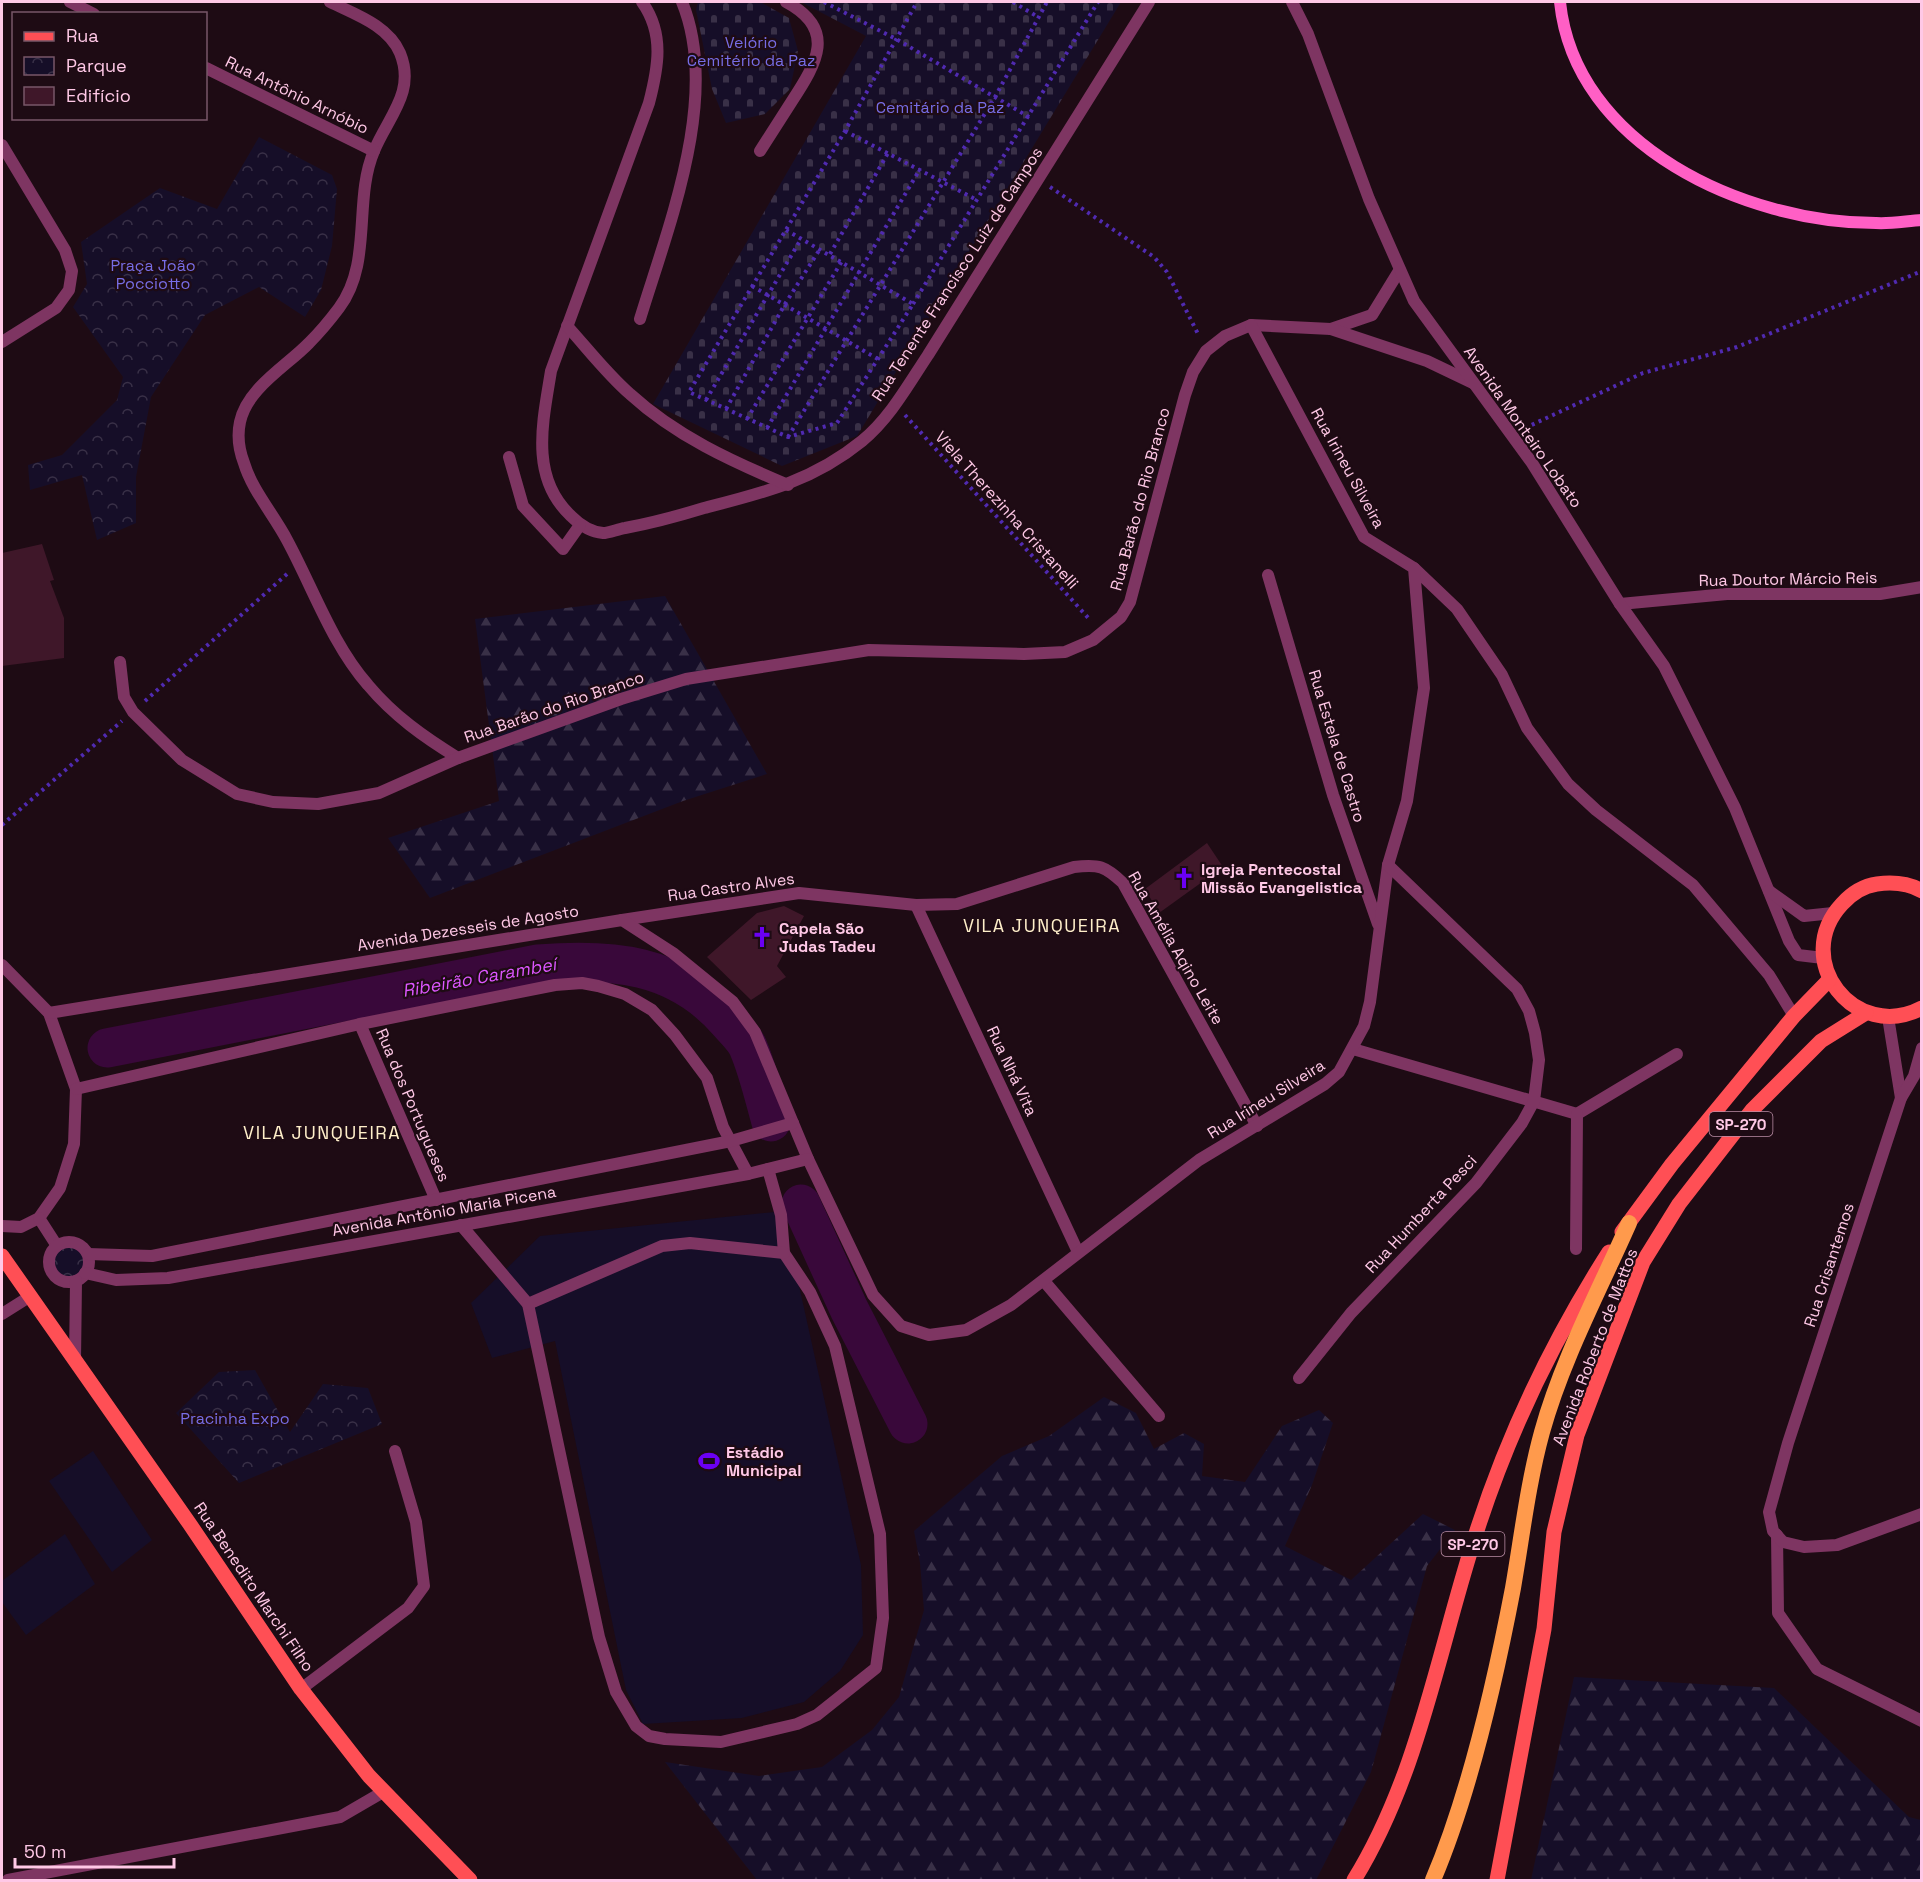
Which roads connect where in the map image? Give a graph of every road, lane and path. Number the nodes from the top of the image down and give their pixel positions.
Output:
1 (70, 2) edge
2 (330, 2) edge
3 (642, 2) edge
4 (682, 2) edge
5 (786, 2) edge
6 (824, 2) edge
7 (917, 2) edge
8 (1013, 2) edge
9 (1047, 2) edge
10 (1098, 2) edge
11 (1149, 2) edge
12 (1292, 2) edge
13 (1560, 2) edge
14 (90, 12) edge
15 (1038, 17) junction
16 (896, 39) junction
17 (207, 68) edge
18 (995, 96) junction
19 (1029, 117) junction
20 (845, 131) junction
21 (2, 145) edge
22 (374, 151) junction
23 (760, 151) dead end
24 (888, 153) junction
25 (920, 169) junction
26 (1037, 180) junction
27 (942, 181) junction
28 (977, 200) junction
29 (1922, 220) edge
30 (786, 230) junction
31 (801, 238) junction
32 (820, 249) junction
33 (830, 254) junction
34 (842, 261) junction
35 (1399, 271) junction
36 (1922, 271) edge
37 (860, 272) junction
38 (882, 285) junction
39 (752, 286) junction
40 (767, 294) junction
41 (785, 304) junction
42 (913, 304) junction
43 (807, 317) junction
44 (640, 319) dead end
45 (1251, 325) junction
46 (567, 326) junction
47 (825, 328) junction
48 (1330, 330) junction
49 (2, 342) edge
50 (849, 342) junction
51 (1206, 351) junction
52 (878, 359) junction
53 (1473, 383) junction
54 (706, 400) junction
55 (896, 404) junction
56 (726, 409) junction
57 (747, 418) junction
58 (767, 428) junction
59 (1511, 434) junction
60 (788, 437) junction
61 (509, 457) dead end
62 (788, 485) junction
63 (580, 525) junction
64 (299, 563) junction
65 (1414, 568) junction
66 (1268, 575) dead end
67 (1922, 587) edge
68 (1620, 604) junction
69 (1101, 633) junction
70 (120, 662) dead end
71 (133, 712) junction
72 (458, 758) junction
73 (2, 825) edge
74 (1388, 865) junction
75 (1768, 890) junction
76 (1922, 891) edge
77 (916, 904) junction
78 (1833, 913) junction
79 (622, 920) junction
80 (1378, 925) junction
81 (1823, 958) junction
82 (2, 966) edge
83 (1829, 980) junction
84 (1922, 1008) edge
85 (49, 1013) junction
86 (1866, 1013) junction
87 (1794, 1016) junction
88 (1888, 1017) junction
89 (360, 1024) junction
90 (1922, 1048) edge
91 (1353, 1049) junction
92 (1677, 1054) dead end
93 (76, 1089) junction
94 (1901, 1098) junction
95 (1534, 1101) junction
96 (1577, 1114) junction
97 (793, 1123) junction
98 (1257, 1126) junction
99 (731, 1141) junction
100 (808, 1159) junction
101 (768, 1169) junction
102 (748, 1174) junction
103 (436, 1200) junction
104 (39, 1218) junction
105 (1629, 1223) junction
106 (461, 1225) junction
107 (2, 1227) edge
108 (57, 1246) junction
109 (1576, 1249) dead end
110 (1078, 1252) junction
111 (783, 1253) junction
112 (88, 1254) junction
113 (2, 1256) edge
114 (81, 1277) junction
115 (1044, 1281) junction
116 (29, 1297) junction
117 (528, 1304) junction
118 (2, 1314) edge
119 (75, 1361) junction
120 (1299, 1378) dead end
121 (1159, 1416) dead end
122 (395, 1451) dead end
123 (1922, 1514) edge
124 (1777, 1535) junction
125 (301, 1689) junction
126 (1922, 1721) edge
127 (383, 1792) junction
128 (8, 1881) edge
129 (470, 1881) edge
130 (1354, 1881) edge
131 (1433, 1881) edge
132 (1497, 1881) edge

1 - 14 street
2 - 22 street, Rua Barão do Rio Branco
3 - 46 street
4 - 44 street
5 - 23 street
6 - 16 path
7 - 16 path
8 - 15 path
9 - 15 path
10 - 19 path
11 - 26 street, Rua Tenente Francisco Luiz de Campos
12 - 35 street, Avenida Monteiro Lobato
13 - 29 main road
15 - 18 path
16 - 18 path
16 - 20 path
17 - 22 street, Rua Antônio Arnóbio
18 - 19 path
18 - 27 path
19 - 28 path
20 - 24 path
20 - 30 path
21 - 49 street
22 - 64 street, Rua Barão do Rio Branco
24 - 25 path
24 - 33 path
25 - 27 path
25 - 37 path
26 - 51 path
26 - 55 street, Rua Tenente Francisco Luiz de Campos
27 - 28 path
27 - 38 path
28 - 42 path
30 - 31 path
30 - 39 path
31 - 32 path
31 - 40 path
32 - 33 path
32 - 41 path
33 - 34 path
34 - 37 path
34 - 43 path
35 - 48 street, Rua Barão do Rio Branco
35 - 53 street, Avenida Monteiro Lobato
36 - 59 path
37 - 38 path
37 - 47 path
38 - 42 path
38 - 50 path
39 - 40 path
39 - 54 path
40 - 41 path
40 - 54 path
41 - 43 path
41 - 56 path
42 - 52 path
43 - 47 path
43 - 57 path
45 - 48 street, Rua Barão do Rio Branco
45 - 51 street, Rua Barão do Rio Branco
45 - 65 street, Rua Irineu Silveira
46 - 62 street
46 - 63 street
47 - 50 path
47 - 58 path
48 - 53 street, Rua Barão do Rio Branco
50 - 52 path
50 - 60 path
51 - 69 street, Rua Barão do Rio Branco
52 - 60 path
53 - 59 street, Avenida Monteiro Lobato
54 - 56 path
55 - 62 street, Rua Tenente Francisco Luiz de Campos
55 - 69 path, Viela Therezinha Cristanelli
56 - 57 path
57 - 58 path
58 - 60 path
59 - 68 street, Avenida Monteiro Lobato
61 - 63 street
62 - 63 street, Rua Tenente Francisco Luiz de Campos
64 - 71 path
64 - 72 street, Rua Barão do Rio Branco
65 - 74 street, Rua Irineu Silveira
65 - 87 street
66 - 80 street, Rua Estela de Castro
67 - 68 street, Rua Doutor Márcio Reis
68 - 75 street, Avenida Monteiro Lobato
69 - 72 street, Rua Barão do Rio Branco
70 - 71 street
71 - 72 street
71 - 73 path
74 - 80 street, Rua Irineu Silveira
74 - 95 street, Rua Humberta Pesci
75 - 78 street
75 - 81 street, Avenida Monteiro Lobato
76 - 78 main road
77 - 79 street, Rua Castro Alves
77 - 98 street, Rua Amélia Aqino Leite
77 - 110 street, Rua Nhá Vita
78 - 81 main road
79 - 85 street, Avenida Dezesseis de Agosto
79 - 97 street
80 - 91 street, Rua Irineu Silveira
81 - 83 main road
82 - 85 street
83 - 86 main road
83 - 87 main road, SP-270
84 - 88 main road
85 - 93 street
86 - 88 main road
86 - 132 main road, Avenida Roberto de Mattos / SP-270
87 - 105 main road, SP-270
88 - 94 street, Rua Crisantemos
89 - 93 street
89 - 99 street
89 - 103 street, Rua dos Portugueses
90 - 94 street, Rua Crisantemos
91 - 95 street
91 - 98 street, Rua Irineu Silveira
92 - 96 street
93 - 104 street
94 - 124 street, Rua Crisantemos
95 - 96 street
95 - 120 street, Rua Humberta Pesci
96 - 109 street
97 - 99 street, Avenida Antônio Maria Picena
97 - 100 street, Rua Irineu Silveira
98 - 110 street, Rua Irineu Silveira
99 - 102 street
99 - 103 street, Avenida Antônio Maria Picena
100 - 101 street, Avenida Antônio Maria Picena
100 - 115 street, Rua Irineu Silveira
101 - 102 street, Avenida Antônio Maria Picena
101 - 111 street
102 - 106 street, Avenida Antônio Maria Picena
103 - 112 street, Avenida Antônio Maria Picena
104 - 107 street
104 - 108 street
105 - 130 main road, Avenida Roberto de Mattos / SP-270
105 - 131 highway
106 - 114 street, Avenida Antônio Maria Picena
106 - 117 street
108 - 112 street
108 - 114 street
110 - 115 street, Rua Irineu Silveira
111 - 117 street
111 - 117 street
112 - 114 street
113 - 116 main road, Rua Benedito Marchi Filho
114 - 119 street
115 - 121 street
116 - 118 street
116 - 119 main road, Rua Benedito Marchi Filho
119 - 125 main road, Rua Benedito Marchi Filho
122 - 125 street
123 - 124 street
124 - 126 street, Rua Crisantemos
125 - 127 main road, Rua Benedito Marchi Filho
127 - 128 street
127 - 129 main road, Rua Benedito Marchi Filho

